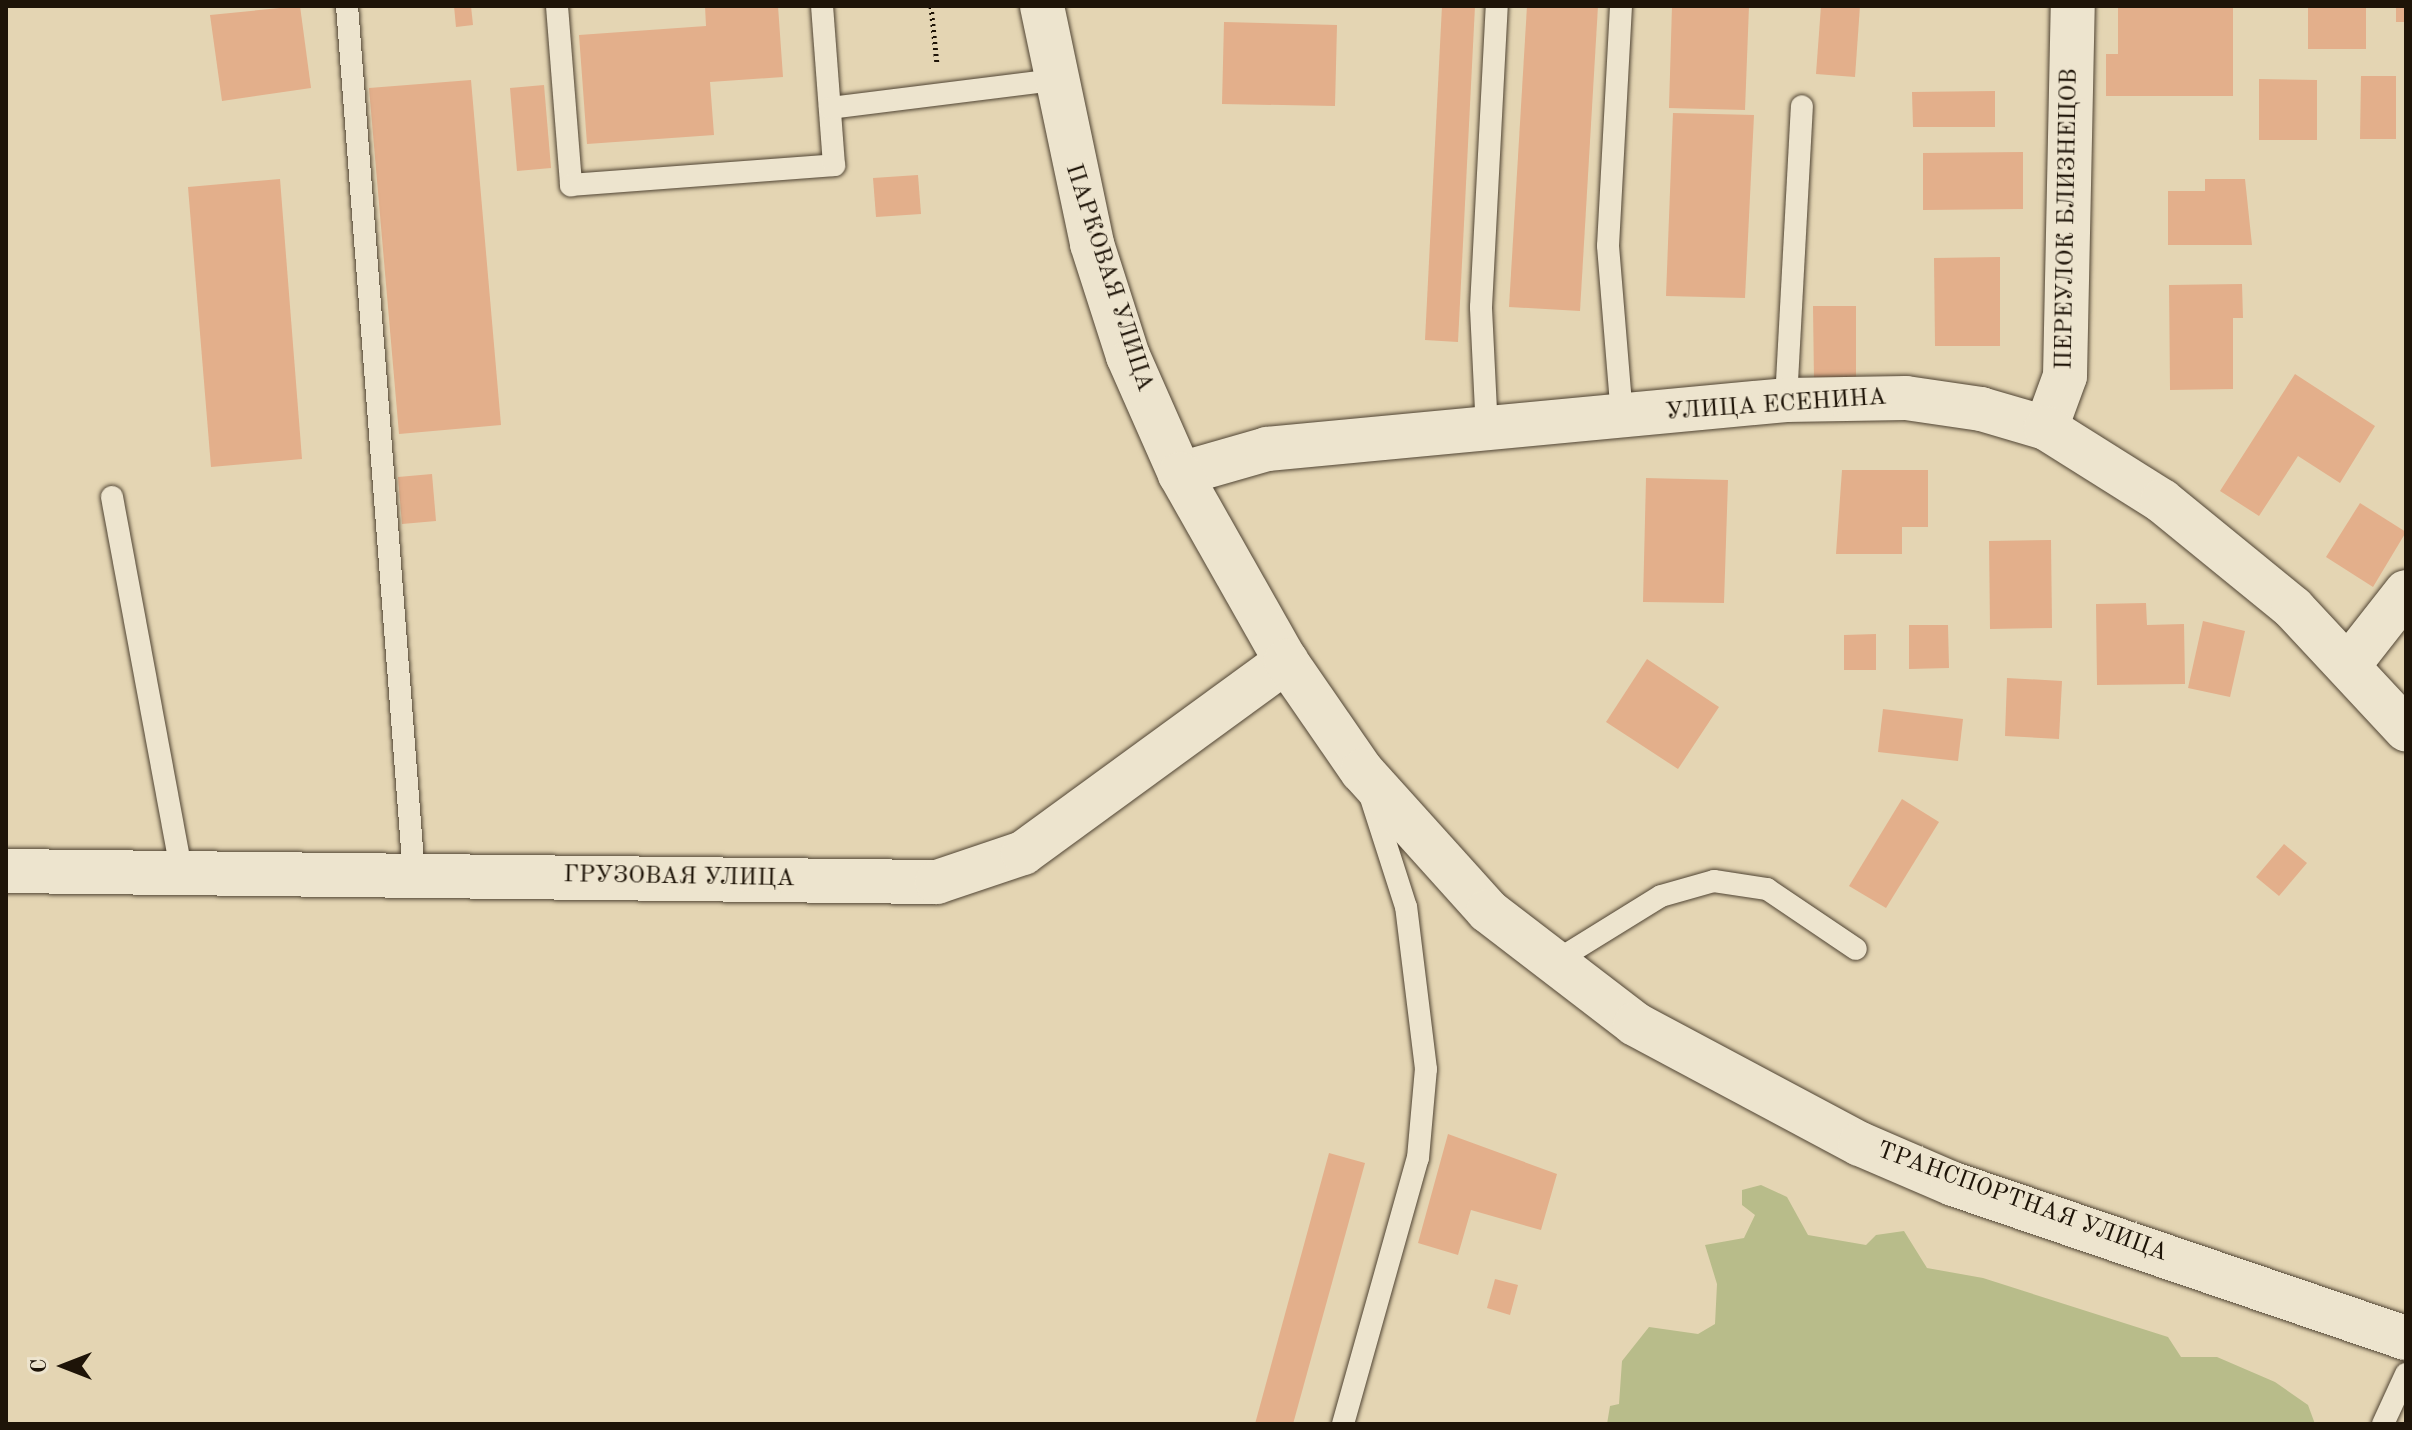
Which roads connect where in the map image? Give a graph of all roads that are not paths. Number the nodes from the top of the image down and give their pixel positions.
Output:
1 (347, 6) edge
2 (557, 6) edge
3 (822, 6) edge
4 (1042, 6) edge
5 (1497, 6) edge
6 (1621, 6) edge
7 (2073, 6) edge
8 (1054, 80) junction
9 (1802, 106) dead end
10 (830, 108) junction
11 (1786, 400) junction
12 (1622, 417) junction
13 (2046, 428) junction
14 (1487, 431) junction
15 (1180, 474) junction
16 (112, 497) dead end
17 (2406, 592) edge
18 (1286, 661) junction
19 (2348, 666) junction
20 (2406, 729) edge
21 (1362, 771) junction
22 (181, 870) junction
23 (6, 871) edge
24 (414, 874) junction
25 (1856, 949) dead end
26 (1551, 964) junction
27 (2406, 1338) edge
28 (2406, 1374) edge
29 (1343, 1424) edge
30 (2383, 1424) edge

1 - 24 lane
2 - 10 lane
3 - 10 lane
4 - 8 street, ПАРКОВАЯ УЛИЦА
5 - 14 lane
6 - 12 lane
7 - 13 street, ПЕРЕУЛОК БЛИЗНЕЦОВ
8 - 10 lane
8 - 15 street, ПАРКОВАЯ УЛИЦА
9 - 11 lane
11 - 12 street, УЛИЦА ЕСЕНИНА
11 - 13 street, УЛИЦА ЕСЕНИНА
12 - 14 street, УЛИЦА ЕСЕНИНА
13 - 19 street, УЛИЦА ЕСЕНИНА
14 - 15 street, УЛИЦА ЕСЕНИНА
15 - 18 street, ПАРКОВАЯ УЛИЦА
16 - 22 lane
17 - 19 street
18 - 21 street, ТРАНСПОРТНАЯ УЛИЦА
18 - 24 street, ГРУЗОВАЯ УЛИЦА
19 - 20 street, УЛИЦА ЕСЕНИНА
21 - 26 street, ТРАНСПОРТНАЯ УЛИЦА
21 - 29 lane
22 - 23 street, ГРУЗОВАЯ УЛИЦА
22 - 24 street, ГРУЗОВАЯ УЛИЦА
25 - 26 lane
26 - 27 street, ТРАНСПОРТНАЯ УЛИЦА
28 - 30 lane

